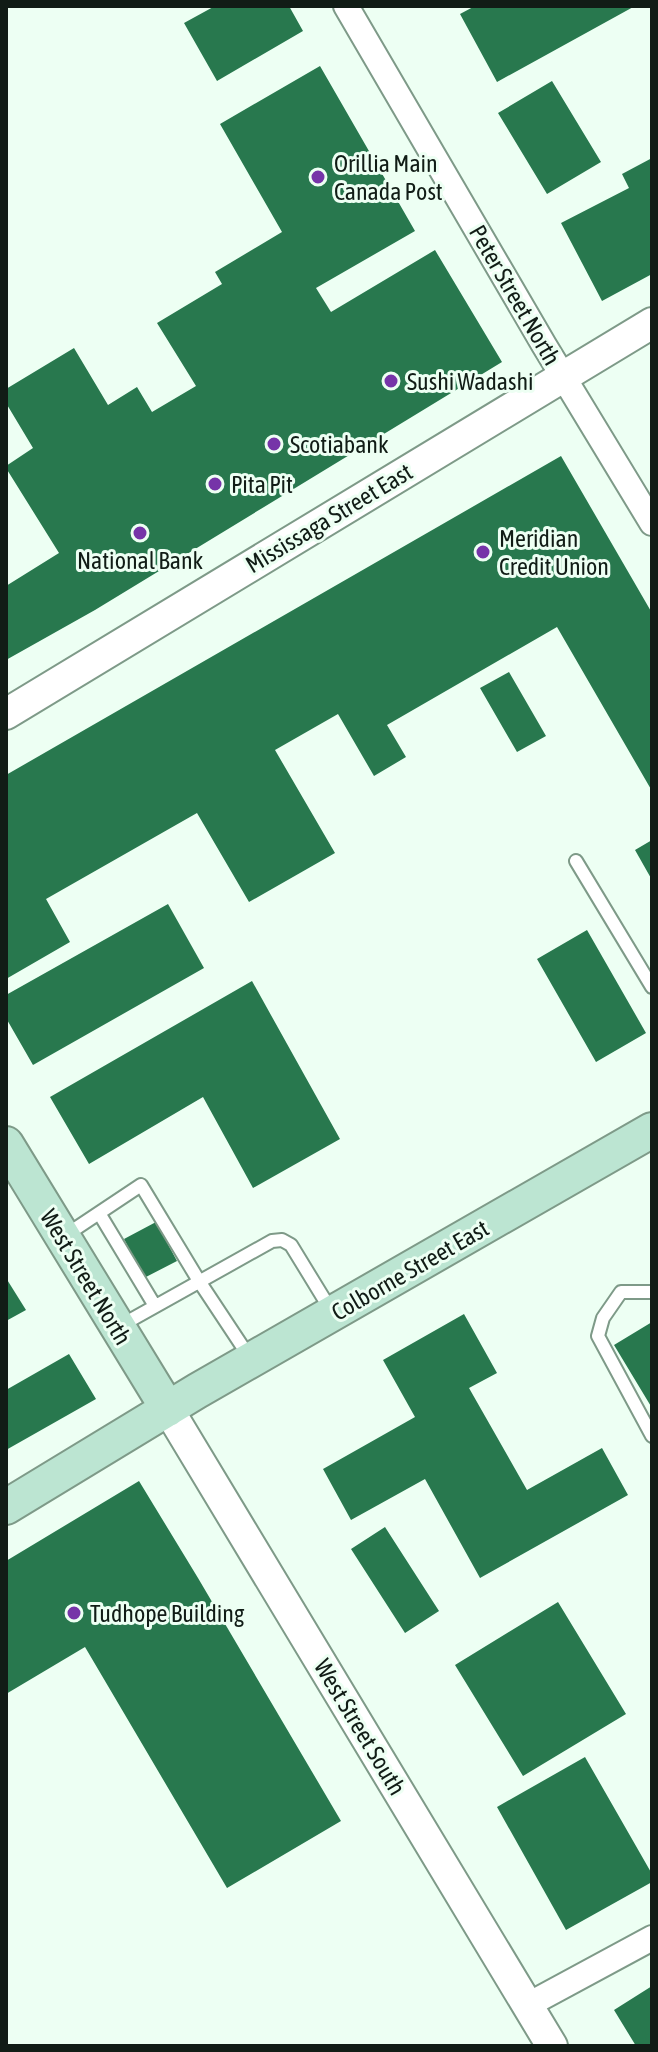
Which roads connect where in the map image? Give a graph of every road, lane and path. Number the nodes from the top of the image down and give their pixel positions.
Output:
1 (346, 6) edge
2 (652, 323) edge
3 (563, 377) junction
4 (652, 523) edge
5 (6, 714) edge
6 (576, 861) dead end
7 (652, 987) edge
8 (652, 1130) edge
9 (6, 1144) edge
10 (99, 1213) junction
11 (62, 1237) junction
12 (199, 1281) junction
13 (652, 1292) edge
14 (155, 1306) junction
15 (333, 1314) junction
16 (117, 1328) junction
17 (251, 1361) junction
18 (168, 1409) junction
19 (652, 1436) edge
20 (6, 1507) edge
21 (652, 1938) edge
22 (528, 2005) junction
23 (552, 2046) edge

1 - 3 street, Peter Street North
2 - 3 street, Mississaga Street East
3 - 4 street, Peter Street North
3 - 5 street, Mississaga Street East
6 - 7 lane
8 - 15 main road, Colborne Street East
9 - 11 main road, West Street North
10 - 11 lane
10 - 12 lane
10 - 14 lane
11 - 16 main road, West Street North
12 - 14 lane
12 - 15 lane
12 - 17 lane
13 - 19 lane
14 - 16 lane
15 - 17 main road, Colborne Street East
16 - 18 main road, West Street North
17 - 18 main road, Colborne Street East
18 - 20 main road, Colborne Street East
18 - 22 street, West Street South
21 - 22 street
22 - 23 street, West Street South

